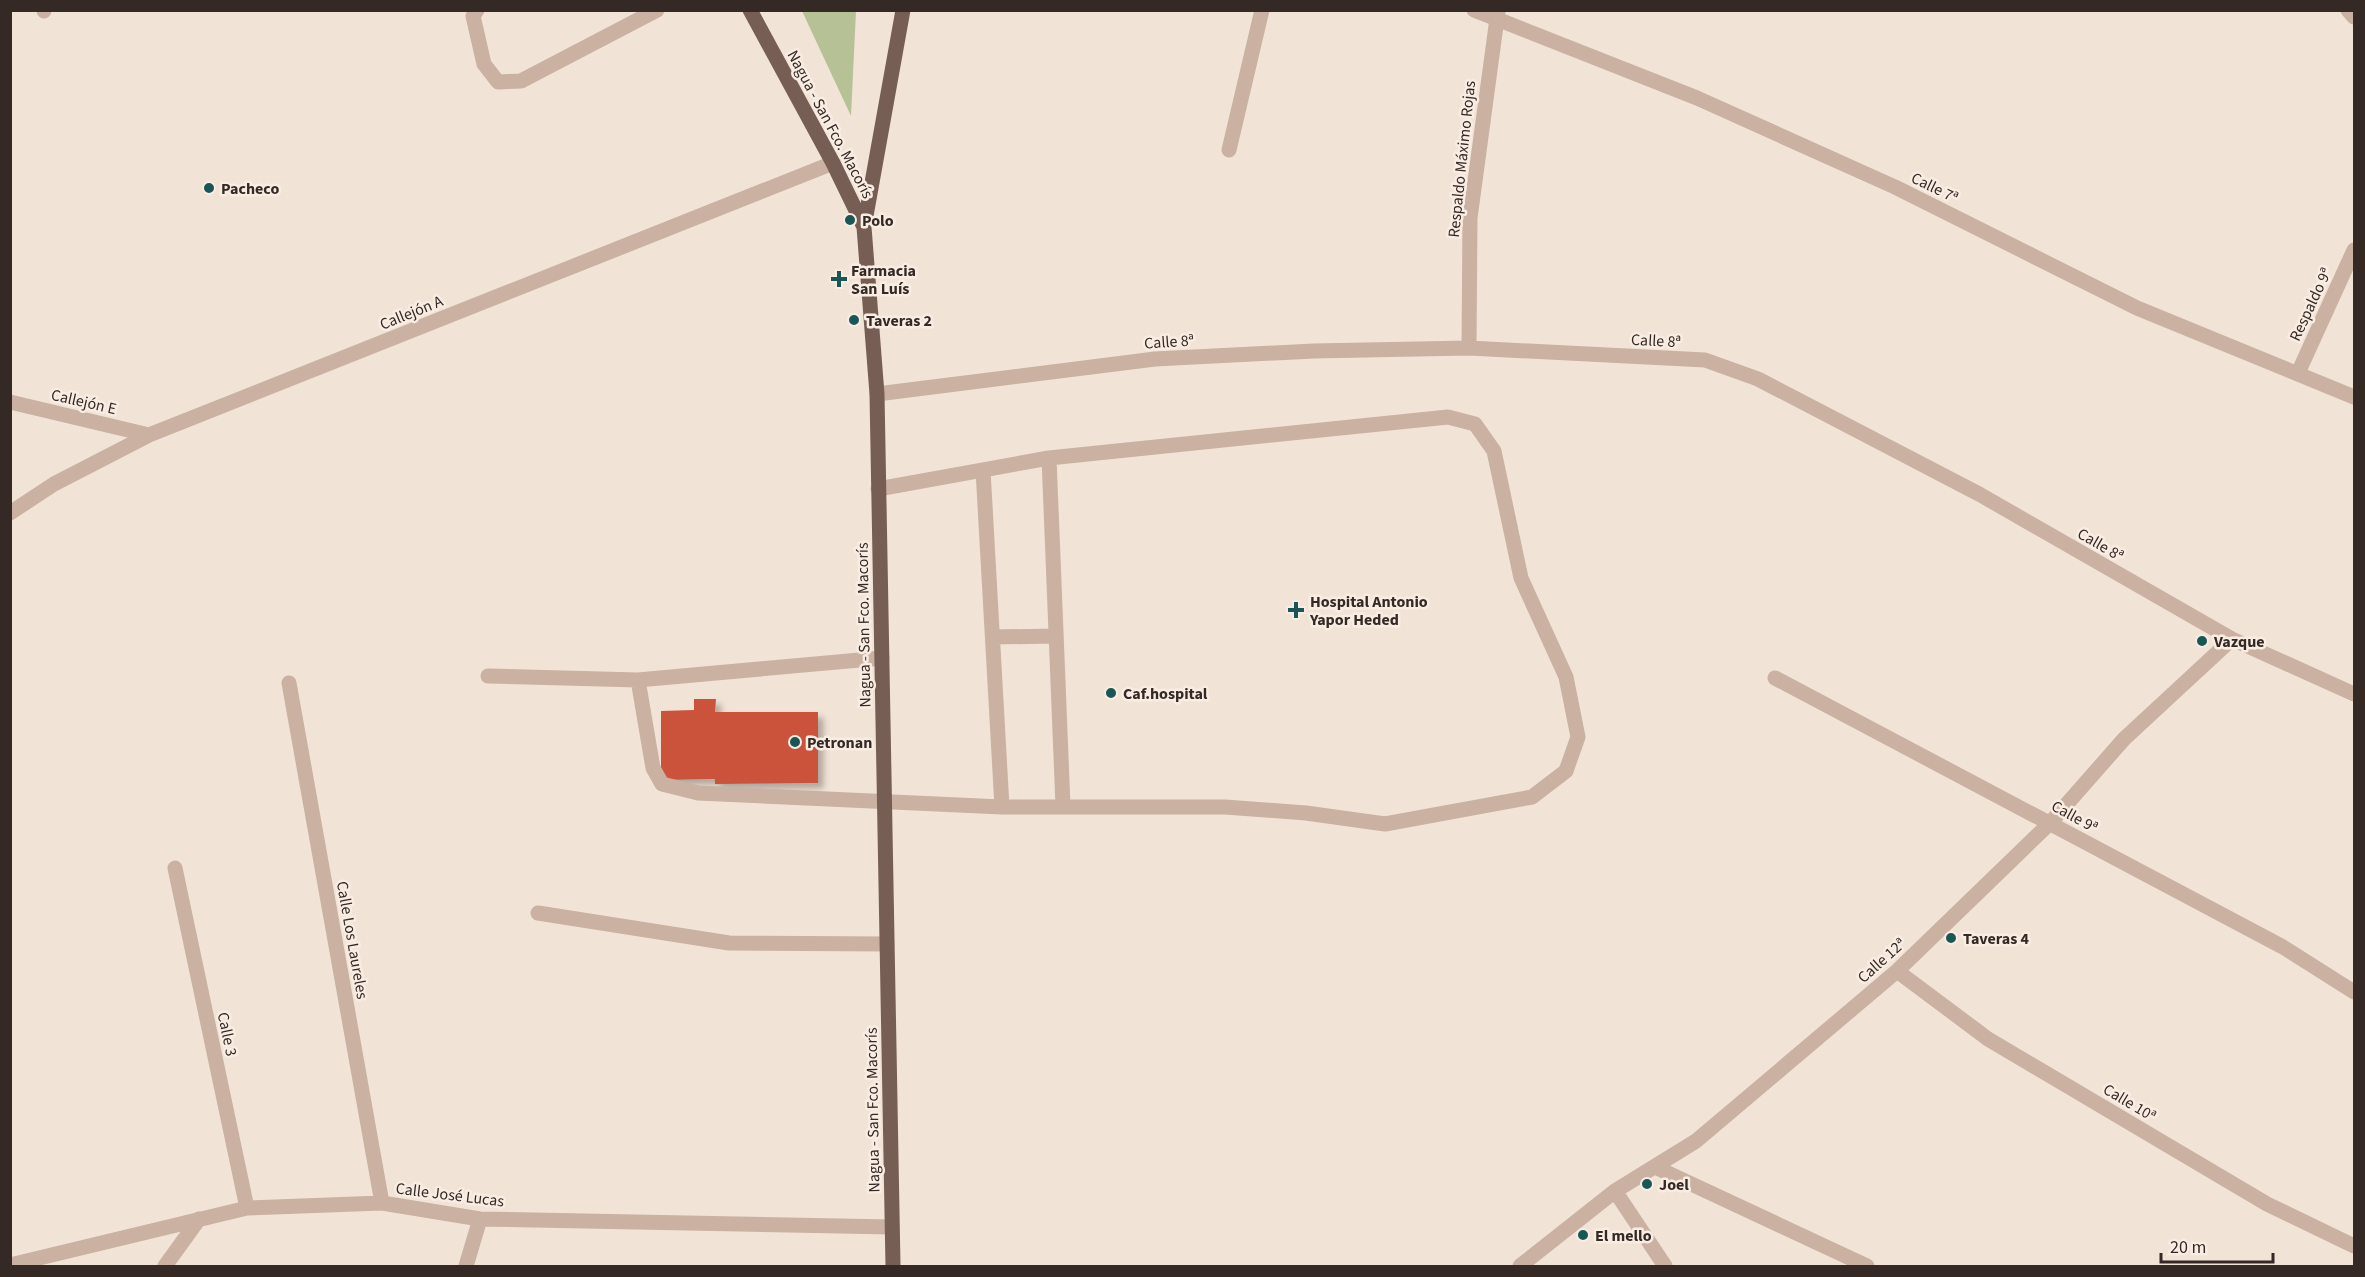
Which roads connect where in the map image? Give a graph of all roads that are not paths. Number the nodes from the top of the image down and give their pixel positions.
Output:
1 (477, 10) edge
2 (657, 10) edge
3 (750, 10) edge
4 (903, 10) edge
5 (1262, 10) edge
6 (1474, 10) edge
7 (2348, 10) edge
8 (1497, 15) edge
9 (2355, 17) edge
10 (1229, 150) dead end
11 (833, 163) junction
12 (864, 227) junction
13 (2355, 250) edge
14 (1469, 348) junction
15 (2298, 373) junction
16 (877, 394) junction
17 (2355, 397) edge
18 (10, 402) edge
19 (149, 435) junction
20 (1049, 458) junction
21 (983, 470) junction
22 (878, 489) junction
23 (10, 513) edge
24 (1056, 636) junction
25 (993, 637) junction
26 (2232, 639) junction
27 (882, 658) junction
28 (488, 676) dead end
29 (1775, 678) dead end
30 (638, 680) junction
31 (289, 682) dead end
32 (2355, 694) edge
33 (884, 801) junction
34 (1063, 806) junction
35 (1002, 807) junction
36 (2051, 822) junction
37 (175, 868) dead end
38 (538, 913) dead end
39 (887, 944) junction
40 (1897, 971) junction
41 (2355, 992) edge
42 (1655, 1167) junction
43 (1615, 1191) junction
44 (382, 1203) junction
45 (247, 1208) junction
46 (199, 1219) junction
47 (480, 1219) junction
48 (892, 1227) junction
49 (2355, 1246) edge
50 (10, 1265) edge
51 (1525, 1265) edge
52 (165, 1266) edge
53 (466, 1266) edge
54 (892, 1266) edge
55 (1665, 1266) edge
56 (1867, 1266) edge

1 - 2 street
3 - 11 main road, Nagua - San Fco. Macorís
4 - 12 main road
5 - 10 street
6 - 8 street, Calle 7ª
7 - 9 street
8 - 14 street, Respaldo Máximo Rojas
8 - 15 street, Calle 7ª
11 - 12 main road, Nagua - San Fco. Macorís
11 - 19 street, Callejón A
12 - 16 main road, Nagua - San Fco. Macorís
13 - 15 street, Respaldo 9ª
14 - 16 street, Calle 8ª
14 - 26 street, Calle 8ª
15 - 17 street, Calle 7ª
16 - 22 main road, Nagua - San Fco. Macorís
18 - 19 street, Callejón E
19 - 23 street, Callejón A
20 - 21 street
20 - 24 street
20 - 34 street
21 - 22 street
21 - 25 street
22 - 27 main road, Nagua - San Fco. Macorís
24 - 25 street
24 - 34 street
25 - 35 street
26 - 32 street, Calle 8ª
26 - 36 street, Calle 12ª
27 - 30 street
27 - 33 main road, Nagua - San Fco. Macorís
28 - 30 street
29 - 36 street, Calle 9ª
30 - 33 street
31 - 44 street, Calle Los Laureles
33 - 35 street
33 - 39 main road, Nagua - San Fco. Macorís
34 - 35 street
36 - 40 street, Calle 12ª
36 - 41 street, Calle 9ª
37 - 45 street, Calle 3
38 - 39 street
39 - 48 main road, Nagua - San Fco. Macorís
40 - 42 street, Calle 12ª
40 - 49 street, Calle 10ª
42 - 43 street, Calle 12ª
42 - 56 street
43 - 51 street, Calle 12ª
43 - 55 street
44 - 45 street, Calle José Lucas
44 - 47 street, Calle José Lucas
45 - 46 street, Calle José Lucas
46 - 50 street, Calle José Lucas
46 - 52 street
47 - 48 street, Calle José Lucas
47 - 53 street
48 - 54 main road, Nagua - San Fco. Macorís

